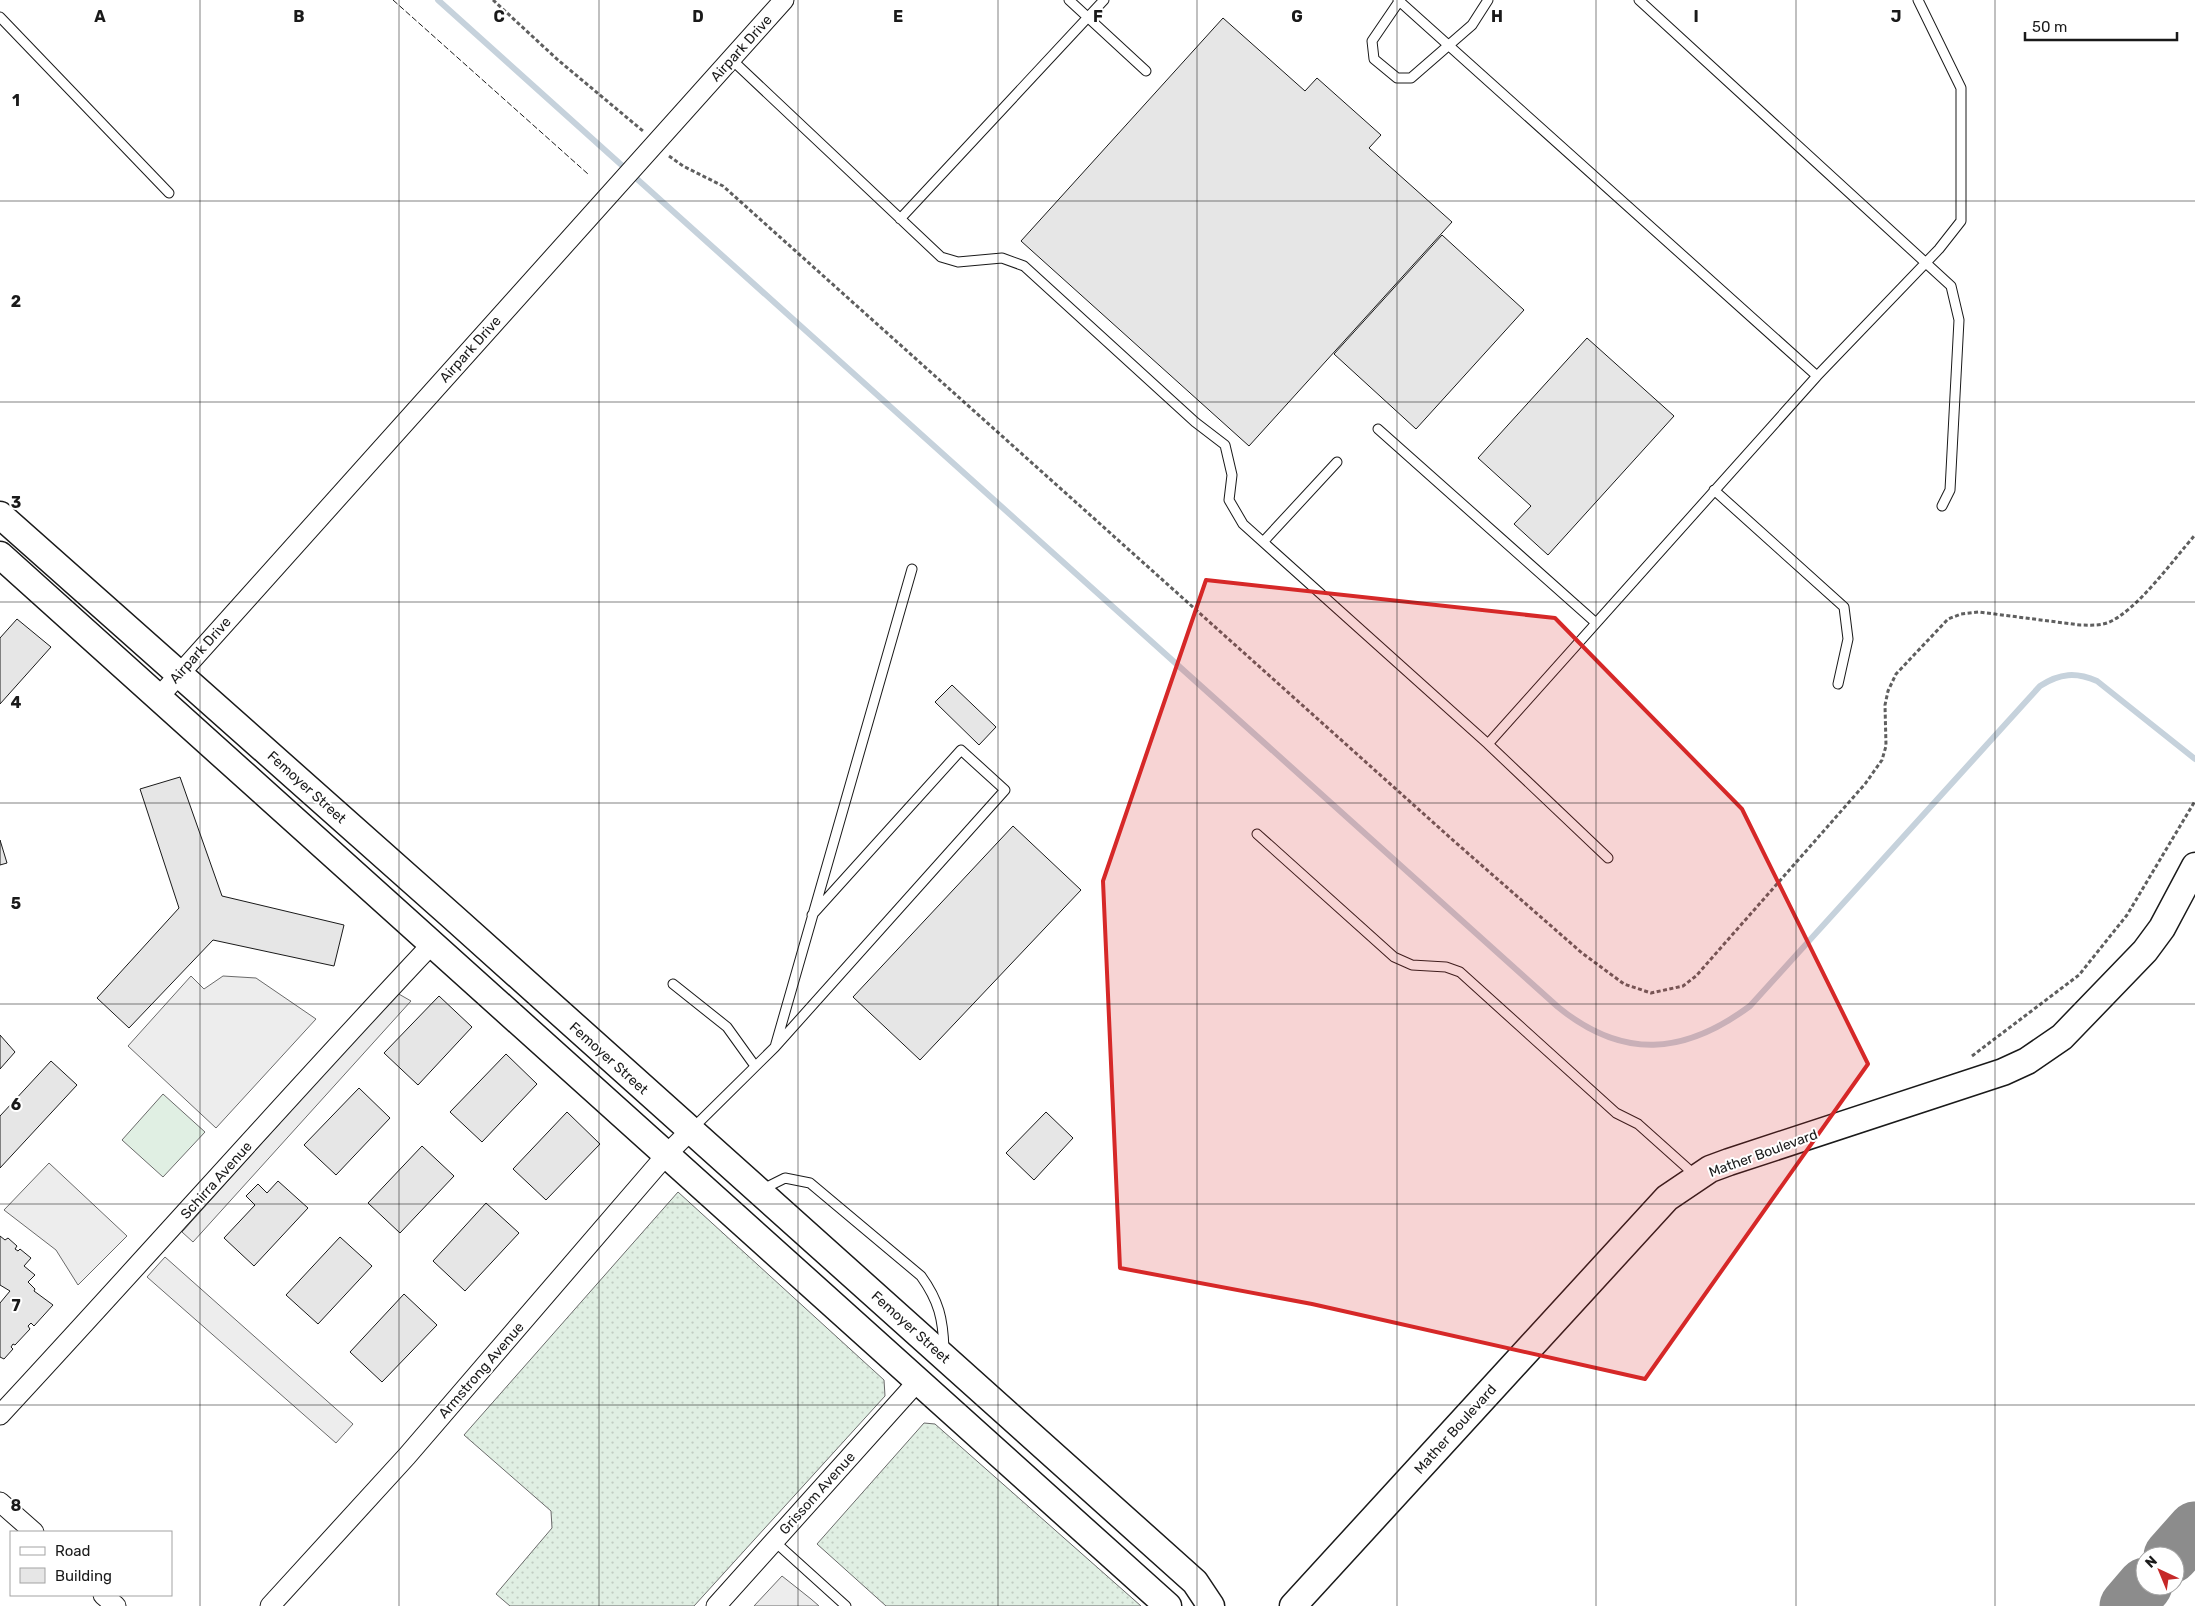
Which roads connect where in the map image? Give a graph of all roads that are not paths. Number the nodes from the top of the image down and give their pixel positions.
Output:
1 (784, 0) edge
2 (1068, 0) edge
3 (1104, 0) edge
4 (1399, 0) edge
5 (1639, 0) edge
6 (1918, 0) edge
7 (1484, 3) edge
8 (0, 17) edge
9 (1088, 18) junction
10 (1449, 47) junction
11 (731, 59) junction
12 (1146, 71) dead end
13 (169, 193) dead end
14 (900, 219) junction
15 (1926, 262) junction
16 (1817, 376) junction
17 (1378, 429) dead end
18 (1337, 462) dead end
19 (1714, 490) junction
20 (1942, 506) dead end
21 (0, 515) edge
22 (1263, 542) junction
23 (0, 555) edge
24 (912, 569) dead end
25 (1596, 623) junction
26 (180, 674) junction
27 (1838, 684) dead end
28 (158, 698) junction
29 (1488, 744) junction
30 (1257, 834) dead end
31 (1608, 858) dead end
32 (2195, 866) edge
33 (812, 915) junction
34 (432, 944) junction
35 (673, 984) dead end
36 (775, 1046) junction
37 (755, 1066) junction
38 (690, 1131) junction
39 (668, 1154) junction
40 (1698, 1177) junction
41 (759, 1191) junction
42 (824, 1298) junction
43 (944, 1357) junction
44 (918, 1381) junction
45 (0, 1415) edge
46 (0, 1502) edge
47 (33, 1531) edge
48 (774, 1541) junction
49 (104, 1596) edge
50 (116, 1606) edge
51 (270, 1606) edge
52 (716, 1606) edge
53 (846, 1606) edge
54 (1168, 1606) edge
55 (1212, 1606) edge
56 (1293, 1606) edge

1 - 11 street, Airpark Drive
2 - 9 lane
3 - 9 lane
4 - 10 lane
4 - 10 lane
5 - 15 lane
6 - 15 lane
7 - 10 lane
8 - 13 lane
9 - 12 lane
9 - 14 lane
10 - 16 lane
11 - 14 lane
11 - 26 street, Airpark Drive
14 - 22 lane
15 - 16 lane
15 - 20 lane
16 - 19 lane
17 - 25 lane
18 - 22 lane
19 - 25 lane
19 - 27 lane
21 - 26 street, Femoyer Street
22 - 29 lane
23 - 28 street
24 - 33 lane
25 - 29 lane
26 - 28 street, Airpark Drive
26 - 38 street, Femoyer Street
28 - 34 street
29 - 31 lane
30 - 40 lane
32 - 40 street, Mather Boulevard
33 - 36 lane
33 - 36 lane
34 - 39 street
34 - 45 street, Schirra Avenue
35 - 37 lane
36 - 37 lane
37 - 38 lane
38 - 39 street, Armstrong Avenue
38 - 41 street, Femoyer Street
39 - 42 street
39 - 51 street, Armstrong Avenue
40 - 56 street, Mather Boulevard
41 - 43 street, Femoyer Street
41 - 43 lane
42 - 43 street
42 - 44 street
43 - 55 street, Femoyer Street
44 - 48 street, Grissom Avenue
44 - 54 street
46 - 47 street
48 - 52 street, Grissom Avenue
48 - 53 lane
49 - 50 street

